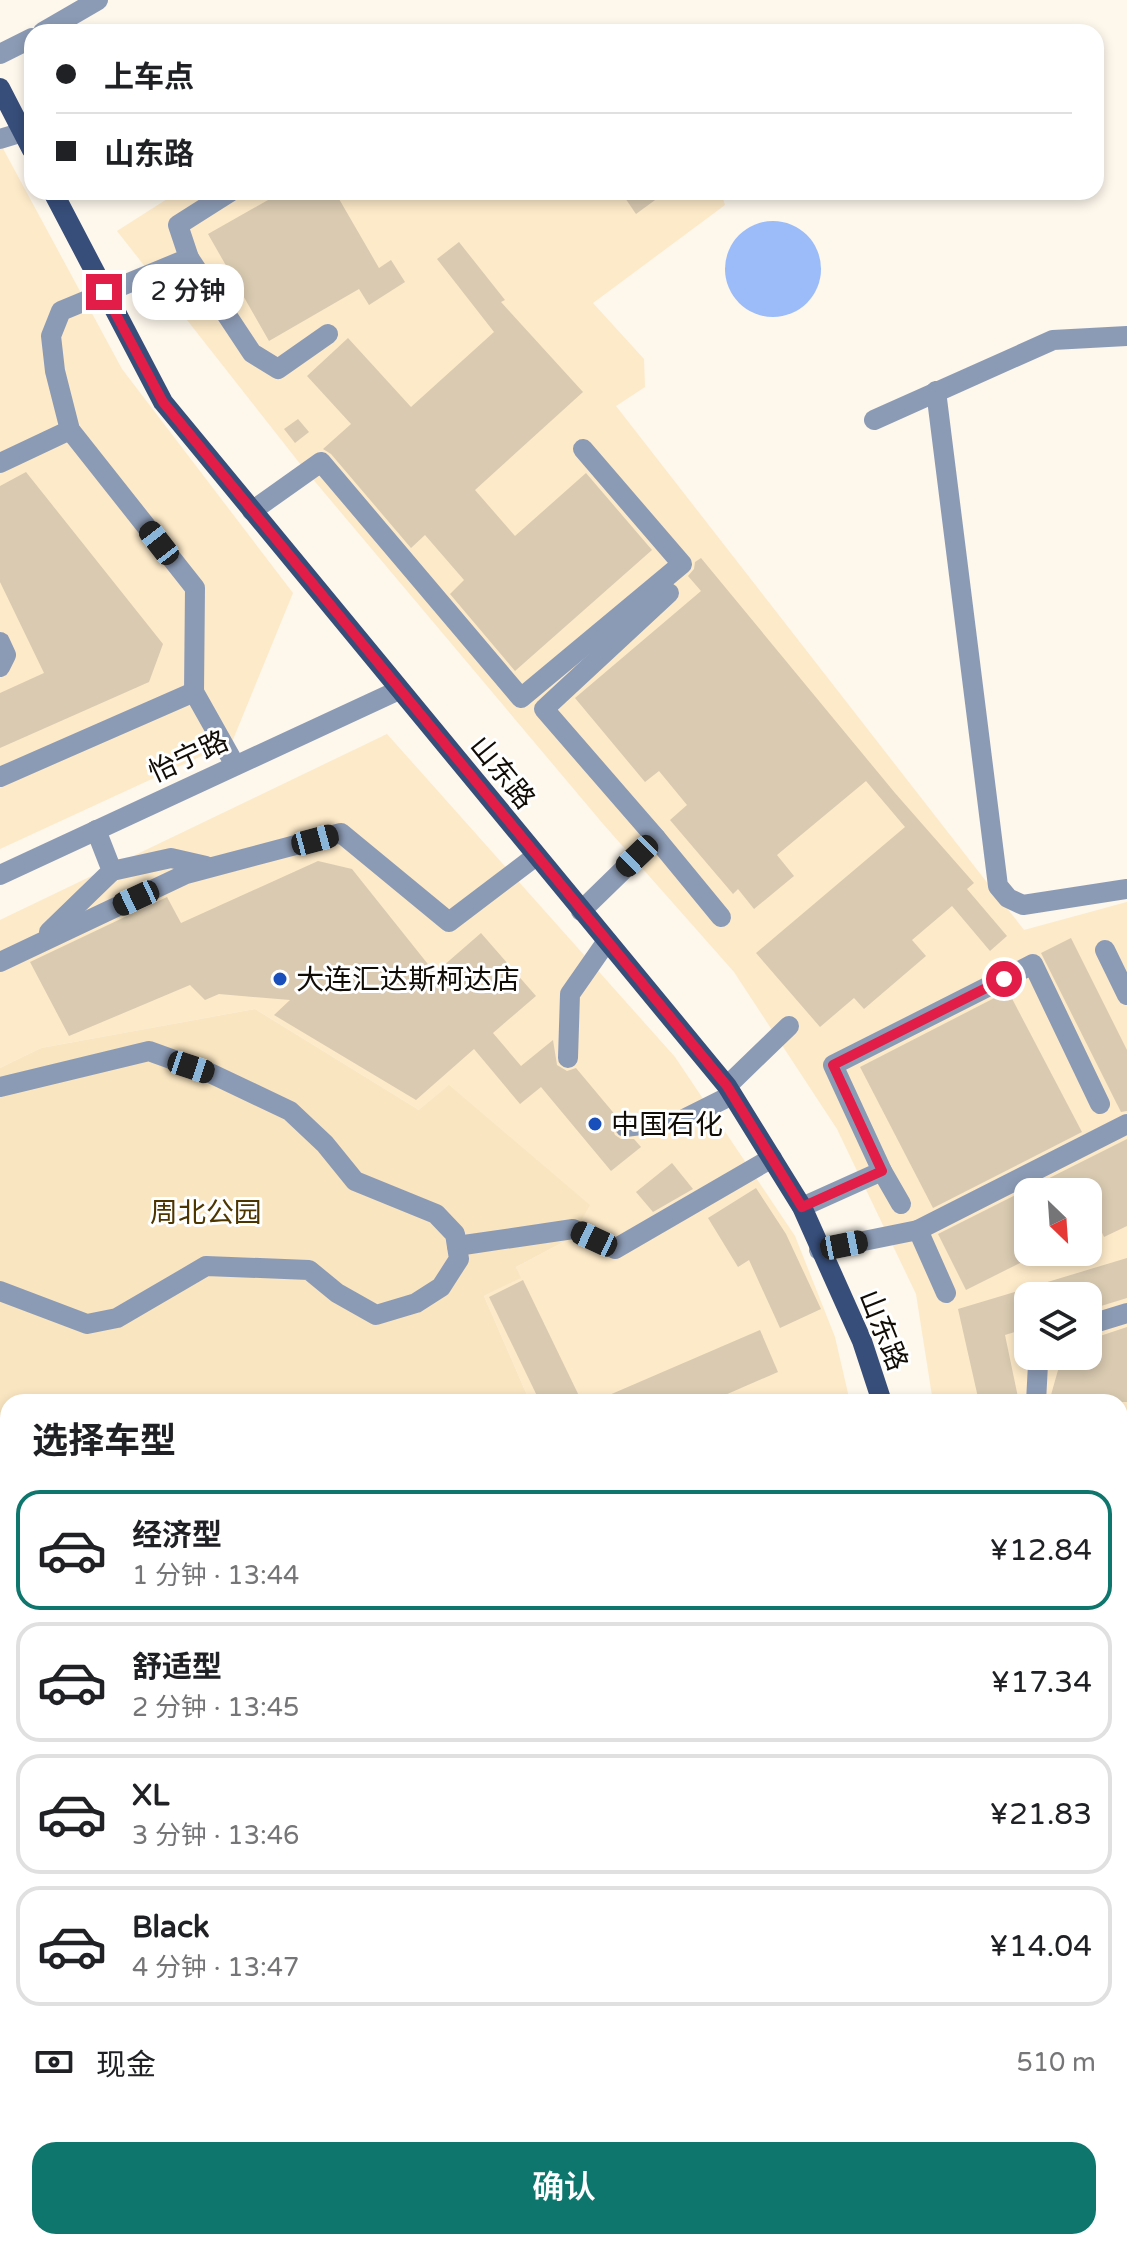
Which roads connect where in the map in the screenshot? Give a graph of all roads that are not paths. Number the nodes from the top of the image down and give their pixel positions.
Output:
1 (98, 0) edge
2 (57, 24) edge
3 (24, 42) edge
4 (0, 54) edge
5 (2, 97) edge
6 (24, 136) edge
7 (0, 139) edge
8 (24, 141) edge
9 (57, 200) edge
10 (217, 200) edge
11 (189, 258) junction
12 (104, 292) junction
13 (328, 334) dead end
14 (1127, 336) edge
15 (936, 391) junction
16 (874, 420) dead end
17 (70, 430) junction
18 (583, 449) dead end
19 (0, 463) edge
20 (252, 511) junction
21 (669, 593) dead end
22 (0, 642) edge
23 (0, 667) edge
24 (399, 690) junction
25 (194, 692) junction
26 (235, 765) junction
27 (0, 777) edge
28 (96, 830) junction
29 (656, 838) junction
30 (536, 856) junction
31 (211, 867) junction
32 (112, 871) junction
33 (0, 875) edge
34 (1127, 889) edge
35 (581, 911) junction
36 (721, 917) dead end
37 (607, 941) junction
38 (35, 946) junction
39 (1105, 950) dead end
40 (0, 962) edge
41 (1127, 995) edge
42 (789, 1026) dead end
43 (568, 1058) dead end
44 (0, 1087) edge
45 (729, 1091) junction
46 (1100, 1104) dead end
47 (1127, 1124) edge
48 (625, 1127) dead end
49 (772, 1158) junction
50 (882, 1171) junction
51 (901, 1204) dead end
52 (802, 1207) junction
53 (918, 1230) junction
54 (457, 1246) junction
55 (819, 1250) junction
56 (0, 1291) edge
57 (946, 1293) dead end
58 (1127, 1313) edge
59 (1102, 1321) edge
60 (1038, 1370) edge
61 (879, 1394) edge
62 (1036, 1394) edge

1 - 2 street
3 - 4 street
5 - 6 main road
7 - 8 street
9 - 12 main road, 山东路
10 - 11 street
11 - 12 street
11 - 13 street
12 - 17 street
12 - 20 main road, 山东路
14 - 15 street
15 - 16 street
15 - 34 street
17 - 19 street
17 - 25 street
18 - 20 street
20 - 24 main road, 山东路
21 - 29 street
22 - 23 street
24 - 26 street, 怡宁路
24 - 30 main road, 山东路
25 - 26 street
25 - 27 street
26 - 28 street, 怡宁路
28 - 32 street
28 - 33 street, 怡宁路
29 - 35 street
29 - 36 street
30 - 31 street
30 - 35 main road, 山东路
31 - 32 street
31 - 38 street
32 - 38 street
35 - 37 main road, 山东路
37 - 43 street
37 - 45 main road, 山东路
38 - 40 street
39 - 41 street
42 - 45 street
44 - 54 street
45 - 48 street
45 - 49 main road, 山东路
46 - 50 street
47 - 53 street
49 - 52 main road, 山东路
49 - 54 street
50 - 51 street
50 - 52 street
52 - 55 main road, 山东路
53 - 55 street
53 - 57 street
54 - 56 street
55 - 61 main road, 山东路
58 - 59 street
60 - 62 street

